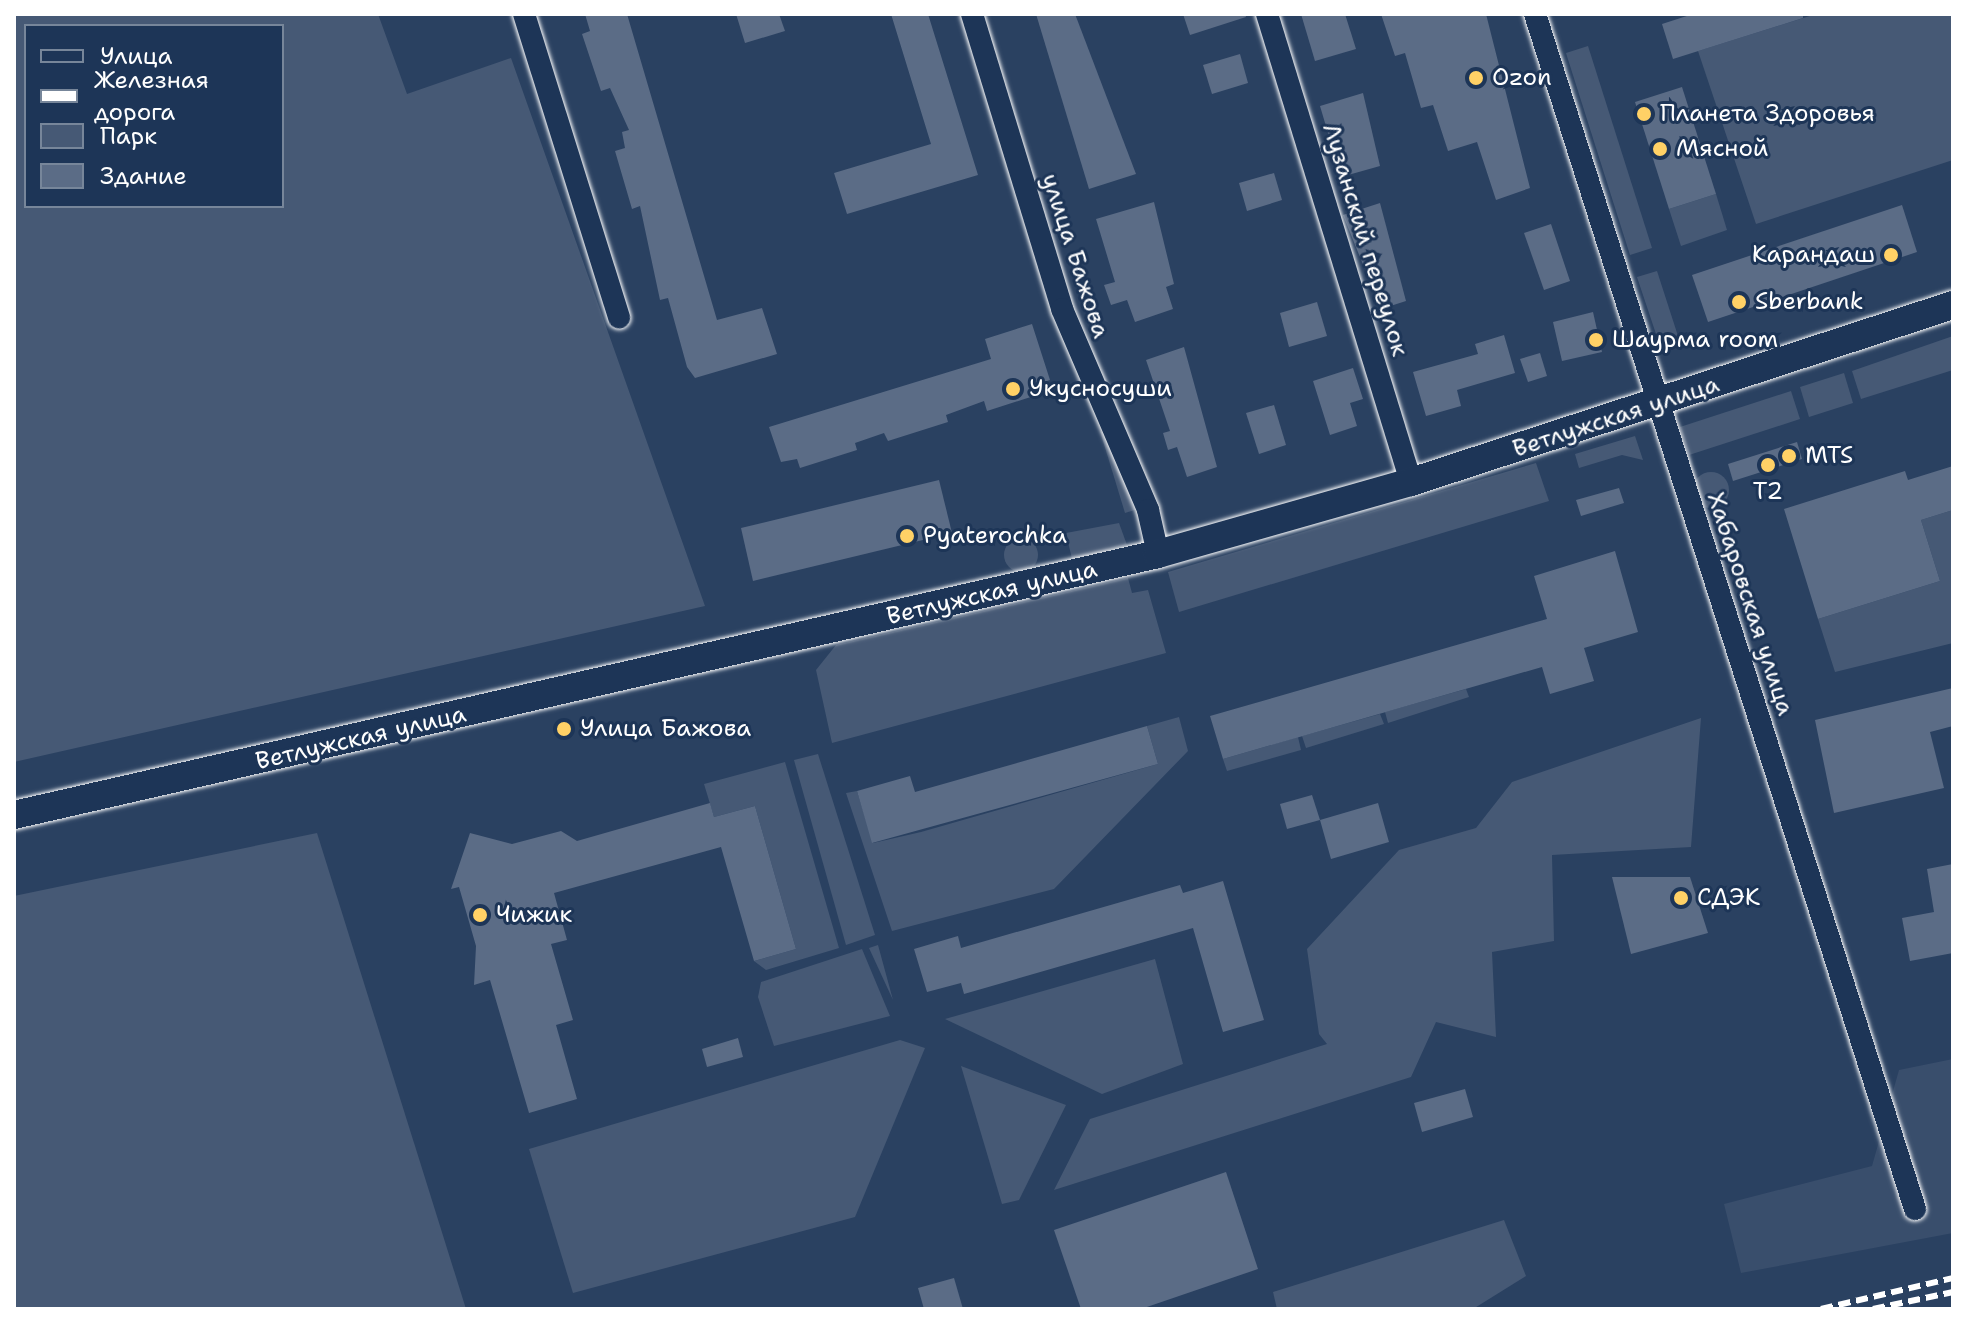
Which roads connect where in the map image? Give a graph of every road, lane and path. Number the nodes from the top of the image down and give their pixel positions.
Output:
1 (524, 14) edge
2 (972, 14) edge
3 (1267, 14) edge
4 (1535, 14) edge
5 (1953, 305) edge
6 (619, 318) dead end
7 (1658, 403) junction
8 (1411, 482) junction
9 (1158, 554) junction
10 (14, 815) edge
11 (1915, 1209) dead end

1 - 6 street
2 - 9 street, улица Бажова
3 - 8 street, Лузанский переулок
4 - 7 street, Хабаровская улица
5 - 7 main road, Ветлужская улица
7 - 8 main road, Ветлужская улица
7 - 11 street, Хабаровская улица
8 - 9 main road, Ветлужская улица
9 - 10 main road, Ветлужская улица

